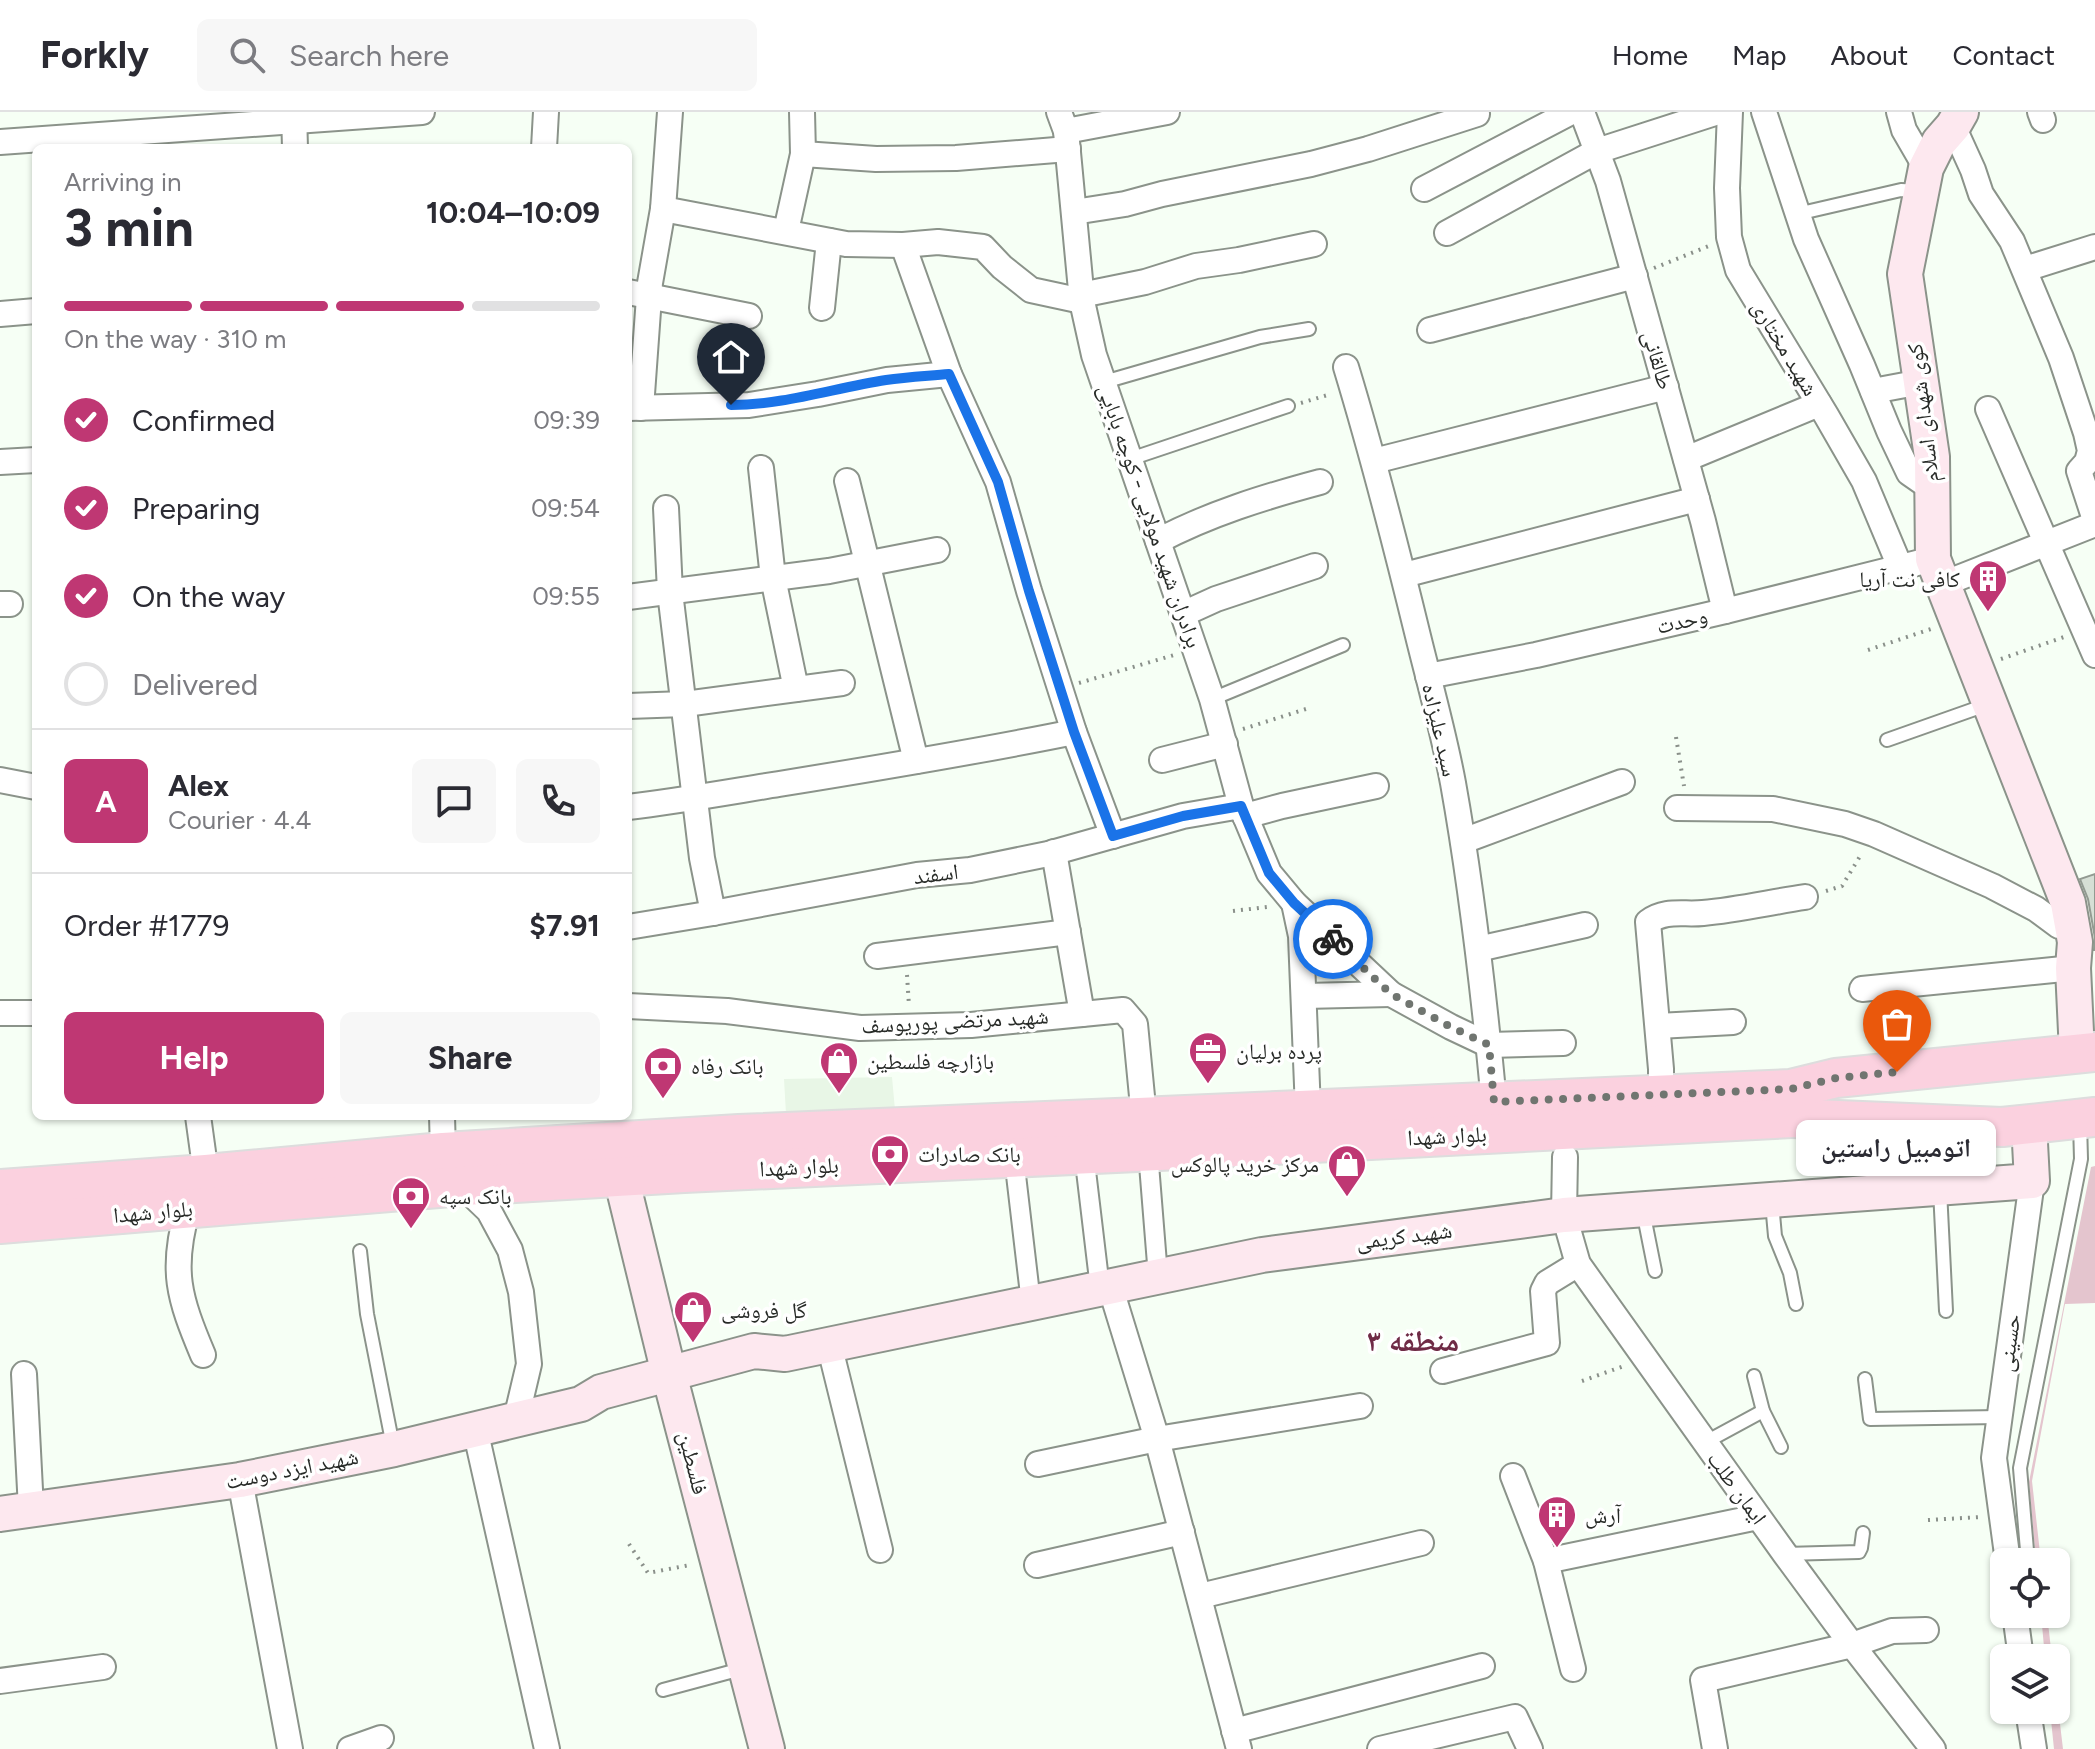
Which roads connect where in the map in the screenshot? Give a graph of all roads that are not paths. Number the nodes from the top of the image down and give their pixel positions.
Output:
1 (422, 112) edge
2 (546, 112) edge
3 (670, 112) edge
4 (802, 112) edge
5 (1167, 112) edge
6 (1571, 112) edge
7 (1582, 112) edge
8 (1718, 112) edge
9 (1730, 112) edge
10 (1764, 112) edge
11 (1899, 112) edge
12 (1477, 113) edge
13 (294, 116) edge
14 (1957, 119) edge
15 (187, 129) edge
16 (1064, 131) edge
17 (0, 142) edge
18 (295, 144) edge
19 (544, 144) edge
20 (1497, 151) junction
21 (1597, 151) junction
22 (803, 154) junction
23 (1923, 180) junction
24 (1424, 189) dead end
25 (663, 209) junction
26 (1074, 212) junction
27 (1797, 214) junction
28 (786, 231) junction
29 (1447, 233) dead end
30 (829, 241) junction
31 (1314, 244) dead end
32 (903, 245) junction
33 (2095, 247) edge
34 (2025, 269) junction
35 (1635, 276) junction
36 (639, 294) edge
37 (1082, 298) junction
38 (822, 308) dead end
39 (32, 311) edge
40 (0, 314) edge
41 (749, 316) dead end
42 (1309, 329) dead end
43 (1430, 330) dead end
44 (949, 374) junction
45 (1349, 377) road end
46 (1104, 382) junction
47 (1921, 382) junction
48 (1666, 387) junction
49 (1873, 391) junction
50 (1819, 404) junction
51 (1288, 406) road end
52 (634, 408) edge
53 (1988, 409) dead end
54 (1130, 459) junction
55 (1686, 459) junction
56 (32, 460) edge
57 (1374, 461) junction
58 (0, 462) edge
59 (761, 468) dead end
60 (847, 481) dead end
61 (1320, 482) dead end
62 (1932, 489) junction
63 (1697, 499) junction
64 (666, 508) dead end
65 (2095, 522) edge
66 (1158, 541) junction
67 (2048, 543) junction
68 (937, 550) dead end
69 (868, 563) junction
70 (1315, 566) dead end
71 (1901, 569) junction
72 (1938, 572) junction
73 (1404, 575) junction
74 (773, 578) junction
75 (670, 592) junction
76 (632, 597) edge
77 (1725, 611) junction
78 (1183, 614) junction
79 (1343, 645) dead end
80 (2095, 655) edge
81 (1428, 676) junction
82 (842, 683) dead end
83 (796, 689) junction
84 (1212, 699) junction
85 (1990, 703) junction
86 (685, 704) junction
87 (632, 706) edge
88 (1074, 732) junction
89 (1224, 740) junction
90 (1887, 740) dead end
91 (1162, 760) dead end
92 (916, 761) junction
93 (0, 780) edge
94 (1622, 782) dead end
95 (32, 786) edge
96 (1376, 786) dead end
97 (696, 798) junction
98 (632, 806) edge
99 (1682, 808) road end
100 (1243, 811) junction
101 (1113, 836) junction
102 (1463, 841) junction
103 (1054, 852) junction
104 (1805, 897) road end
105 (1294, 903) junction
106 (713, 913) junction
107 (1585, 925) dead end
108 (632, 926) edge
109 (1068, 932) junction
110 (1478, 949) junction
111 (2079, 954) edge
112 (877, 956) dead end
113 (1862, 989) dead end
114 (1391, 994) junction
115 (1304, 996) junction
116 (632, 1006) edge
117 (0, 1013) edge
118 (32, 1013) edge
119 (1082, 1014) junction
120 (1733, 1022) dead end
121 (1658, 1026) junction
122 (1563, 1043) dead end
123 (1489, 1045) junction
124 (2086, 1052) edge
125 (1661, 1094) junction
126 (1494, 1102) junction
127 (1792, 1104) junction
128 (1718, 1107) junction
129 (1308, 1110) junction
130 (2088, 1118) edge
131 (199, 1120) edge
132 (2016, 1126) junction
133 (442, 1134) edge
134 (1146, 1134) junction
135 (1084, 1154) junction
136 (1565, 1157) dead end
137 (1014, 1158) junction
138 (206, 1174) junction
139 (621, 1177) junction
140 (2032, 1181) junction
141 (463, 1186) junction
142 (1939, 1187) junction
143 (1772, 1200) junction
144 (86, 1201) junction
145 (8, 1206) edge
146 (188, 1208) junction
147 (1643, 1210) junction
148 (1564, 1215) junction
149 (360, 1251) dead end
150 (1578, 1264) junction
151 (1655, 1271) dead end
152 (1158, 1276) junction
153 (1105, 1287) junction
154 (1031, 1303) junction
155 (1796, 1304) dead end
156 (1946, 1311) dead end
157 (829, 1344) junction
158 (203, 1355) dead end
159 (1443, 1371) dead end
160 (24, 1374) dead end
161 (1754, 1376) dead end
162 (1865, 1379) dead end
163 (672, 1383) junction
164 (1360, 1406) dead end
165 (1763, 1411) junction
166 (1999, 1417) junction
167 (516, 1419) junction
168 (475, 1429) junction
169 (1157, 1439) junction
170 (1704, 1443) junction
171 (1781, 1447) dead end
172 (394, 1449) junction
173 (1038, 1464) dead end
174 (1513, 1476) dead end
175 (240, 1480) junction
176 (15, 1512) edge
177 (1758, 1517) junction
178 (1182, 1532) junction
179 (1863, 1533) dead end
180 (1421, 1543) dead end
181 (2006, 1548) edge
182 (2027, 1548) edge
183 (880, 1550) dead end
184 (1785, 1554) junction
185 (1546, 1561) junction
186 (1037, 1565) dead end
187 (1200, 1596) junction
188 (1926, 1630) dead end
189 (1852, 1645) junction
190 (1482, 1666) dead end
191 (103, 1667) dead end
192 (745, 1668) junction
193 (1573, 1669) dead end
194 (0, 1681) edge
195 (663, 1690) dead end
196 (2030, 1724) edge
197 (381, 1738) dead end
198 (1236, 1740) edge
199 (290, 1749) edge
200 (350, 1749) edge
201 (547, 1749) edge
202 (767, 1749) edge
203 (1380, 1749) edge
204 (1530, 1749) edge
205 (1715, 1749) edge
206 (1933, 1749) edge
207 (2034, 1749) edge

1 - 13 street
2 - 19 street
3 - 25 street
4 - 22 street
5 - 16 street
6 - 20 street
7 - 21 street, طالقانی
8 - 21 street
9 - 50 street, شهید مختاری
10 - 27 street
11 - 23 street
12 - 20 street
12 - 26 street
13 - 15 street
13 - 18 street
14 - 23 main road, کوی شهدای اسلام
14 - 34 street
15 - 17 street
16 - 22 street
16 - 26 street, برادران شهید مولایی - کوچه بابایی
20 - 24 street
21 - 29 street
21 - 35 street, طالقانی
22 - 28 street
23 - 27 lane
23 - 47 main road, کوی شهدای اسلام
25 - 28 street
25 - 36 street
26 - 37 street, برادران شهید مولایی - کوچه بابایی
27 - 49 street
28 - 30 street
30 - 32 street
30 - 38 street
31 - 37 street
32 - 37 street
32 - 44 street
33 - 34 street
34 - 65 street
35 - 43 street
35 - 48 street, طالقانی
36 - 41 street
36 - 52 street
37 - 46 street, برادران شهید مولایی - کوچه بابایی
39 - 40 street
42 - 46 lane
44 - 52 street
44 - 88 street
45 - 57 street, سید علیزاده
46 - 54 street, برادران شهید مولایی - کوچه بابایی
47 - 49 street
47 - 62 main road, کوی شهدای اسلام
48 - 55 street, طالقانی
48 - 57 street
49 - 62 street
50 - 55 street
50 - 71 street, شهید مختاری
51 - 54 lane
53 - 67 street
54 - 66 street, برادران شهید مولایی - کوچه بابایی
55 - 63 street, طالقانی
56 - 58 street
57 - 73 street, سید علیزاده
59 - 74 street
60 - 69 street
61 - 66 street
62 - 72 main road, کوی شهدای اسلام
63 - 73 street
63 - 77 street, طالقانی
64 - 75 street
65 - 67 street, وحدت
66 - 78 street, برادران شهید مولایی - کوچه بابایی
67 - 72 street, وحدت
67 - 80 street
68 - 69 street
69 - 74 street
69 - 92 street
70 - 78 street
71 - 72 street, وحدت
71 - 77 street, وحدت
72 - 85 main road, کوی شهدای اسلام
73 - 81 street, سید علیزاده
74 - 75 street
74 - 83 street
75 - 76 street
75 - 86 street
77 - 81 street, وحدت
78 - 84 street, برادران شهید مولایی - کوچه بابایی
79 - 84 lane
81 - 102 street, سید علیزاده
82 - 83 street
83 - 86 street
84 - 89 street, برادران شهید مولایی - کوچه بابایی
85 - 90 lane
85 - 111 main road, کوی شهدای اسلام
86 - 87 street
86 - 97 street
88 - 92 street
88 - 101 street
89 - 91 street
89 - 100 street, برادران شهید مولایی - کوچه بابایی
92 - 97 street
93 - 95 street
94 - 102 street
96 - 100 street, اسفند
97 - 98 street
97 - 106 street
99 - 111 street
100 - 101 street, اسفند
100 - 105 street, برادران شهید مولایی - کوچه بابایی
101 - 103 street, اسفند
102 - 110 street, سید علیزاده
103 - 106 street, اسفند
103 - 109 street
104 - 121 street
105 - 114 street, برادران شهید مولایی - کوچه بابایی
105 - 115 street
106 - 108 street, اسفند
107 - 110 street
109 - 112 street
109 - 119 street
110 - 123 street, سید علیزاده
111 - 113 street
111 - 124 main road, کوی شهدای اسلام
114 - 115 street
114 - 123 street, برادران شهید مولایی - کوچه بابایی
115 - 129 street
116 - 119 street, شهید مرتضی پوریوسف
117 - 118 street
119 - 134 street, شهید مرتضی پوریوسف
120 - 121 street
121 - 125 street
122 - 123 street
123 - 126 street, سید علیزاده
124 - 127 main road
125 - 126 main road, بلوار شهدا
125 - 128 main road, بلوار شهدا
126 - 129 main road, بلوار شهدا
127 - 128 main road, بلوار شهدا
127 - 132 main road
128 - 134 main road, بلوار شهدا
129 - 134 main road, بلوار شهدا
130 - 132 main road
130 - 182 lane
131 - 138 street
132 - 140 main road, حسینی
133 - 134 main road, بلوار شهدا
133 - 138 main road, بلوار شهدا
134 - 135 main road, بلوار شهدا
134 - 152 street
135 - 137 main road, بلوار شهدا
135 - 153 street
136 - 148 street, ایمان طلب
137 - 139 main road, بلوار شهدا
137 - 154 street
138 - 144 main road, بلوار شهدا
139 - 141 main road, بلوار شهدا
139 - 163 main road, فلسطین
140 - 142 main road, شهید کریمی
140 - 166 street, حسینی
141 - 146 main road, بلوار شهدا
141 - 167 street
142 - 143 main road, شهید کریمی
142 - 156 lane
143 - 147 main road, شهید کریمی
143 - 155 lane
144 - 145 main road, بلوار شهدا
144 - 146 main road, بلوار شهدا
146 - 158 street
147 - 148 main road, شهید کریمی
147 - 151 lane
148 - 150 street, ایمان طلب
148 - 152 main road, شهید کریمی
149 - 172 lane
150 - 159 street
150 - 170 street, ایمان طلب
152 - 153 main road, شهید کریمی
153 - 154 main road, شهید کریمی
153 - 169 street
154 - 157 main road, شهید کریمی
157 - 163 main road, شهید کریمی
157 - 183 street
160 - 176 street
161 - 165 lane
162 - 166 lane
163 - 167 main road, شهید ایزد دوست
163 - 192 main road, فلسطین
164 - 169 street
165 - 170 lane
165 - 171 lane
166 - 181 street, حسینی
167 - 168 main road, شهید ایزد دوست
168 - 172 main road, شهید ایزد دوست
168 - 201 street
169 - 173 street
169 - 178 street
170 - 177 street, ایمان طلب
172 - 175 main road, شهید ایزد دوست
174 - 185 street
175 - 176 main road, شهید ایزد دوست
175 - 199 street
177 - 184 street, ایمان طلب
177 - 185 street
178 - 186 street
178 - 187 street
179 - 184 lane
180 - 187 street
184 - 189 street, ایمان طلب
185 - 193 street
187 - 198 street
188 - 189 street
189 - 205 street
189 - 206 street, ایمان طلب
190 - 198 street
191 - 194 street
192 - 195 lane
192 - 202 main road, فلسطین
196 - 207 street
197 - 200 street
203 - 204 street

